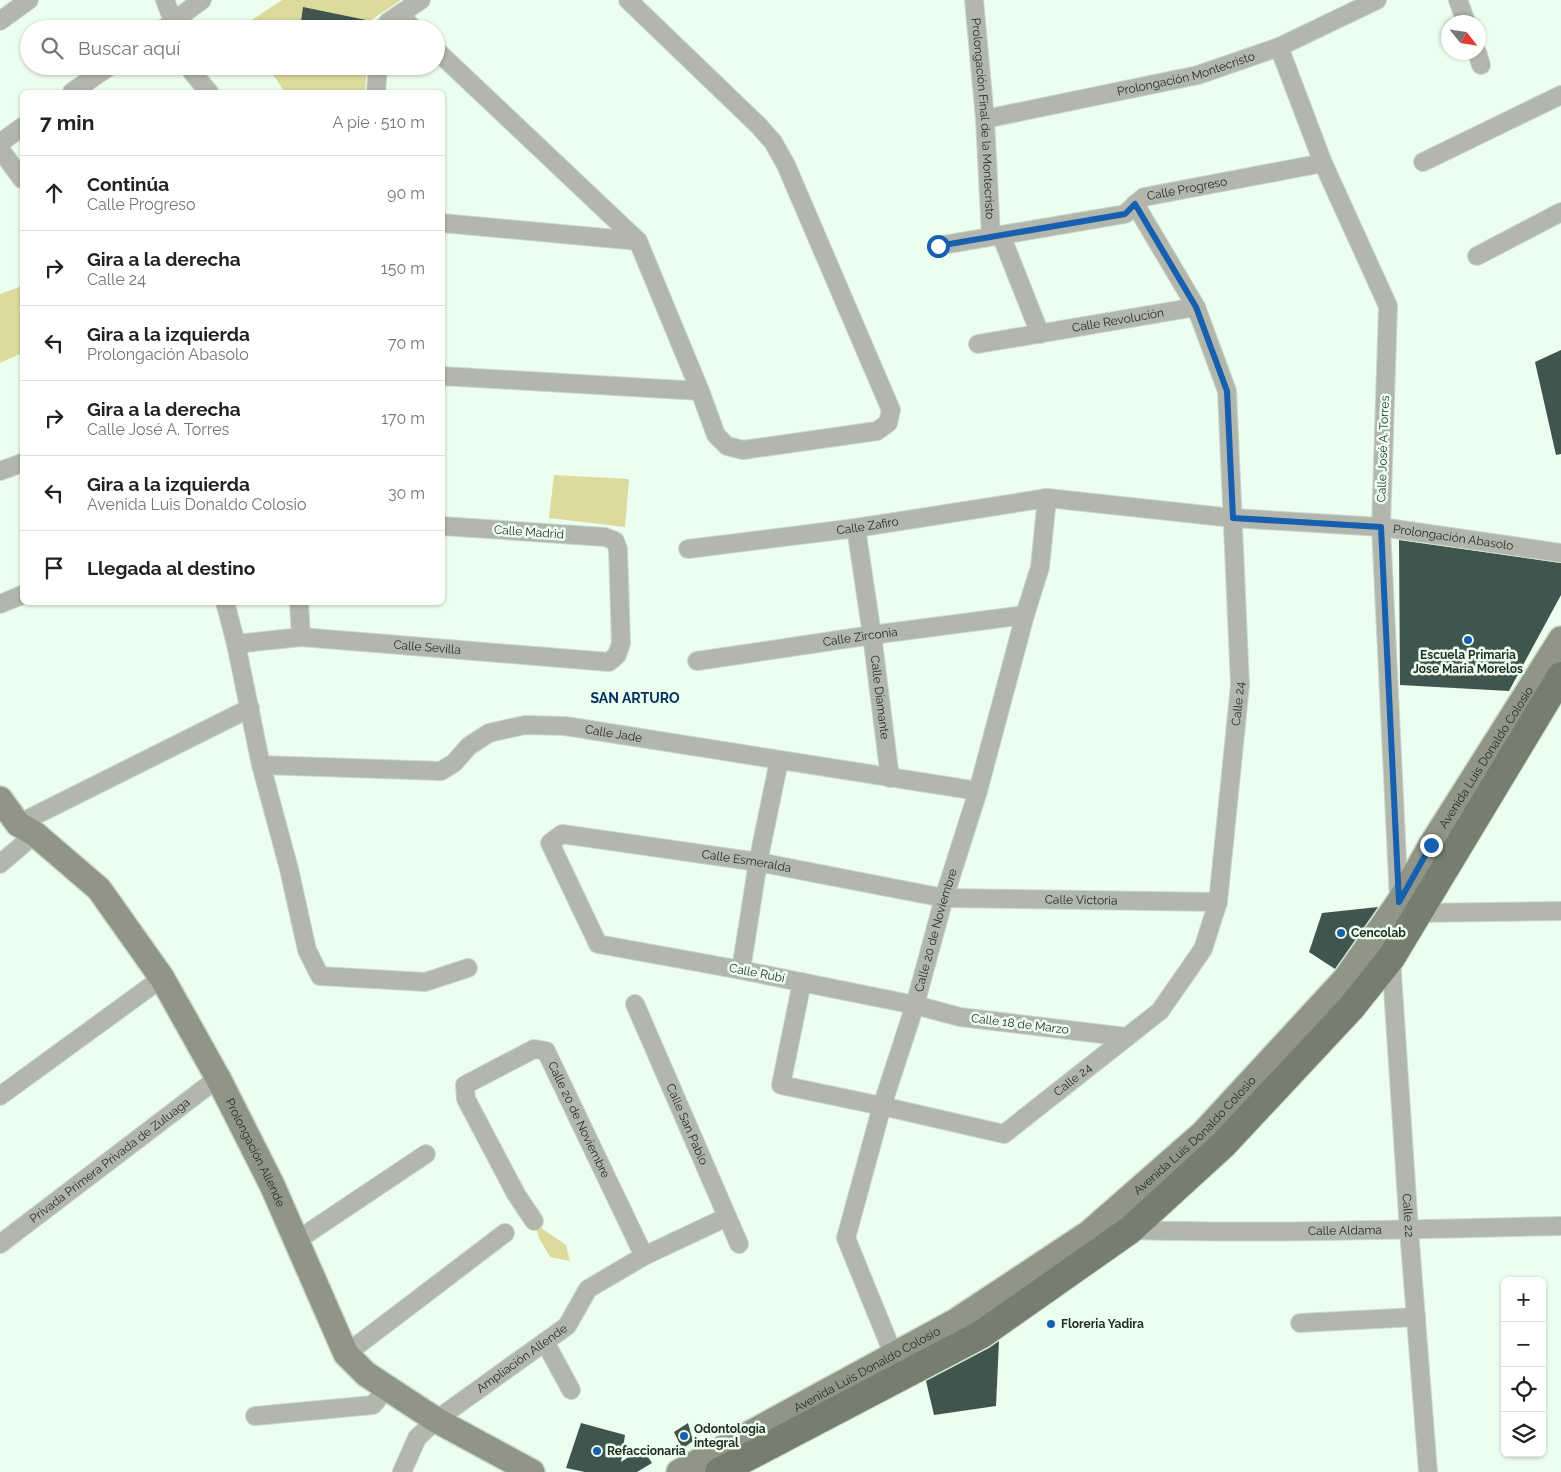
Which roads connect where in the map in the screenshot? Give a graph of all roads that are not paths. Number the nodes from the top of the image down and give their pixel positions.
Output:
1 (29, 0) edge
2 (165, 0) edge
3 (202, 0) edge
4 (421, 0) edge
5 (628, 0) edge
6 (974, 0) edge
7 (1377, 0) edge
8 (1458, 0) edge
9 (400, 15) junction
10 (1463, 15) edge
11 (170, 20) edge
12 (178, 20) edge
13 (391, 20) edge
14 (405, 20) edge
15 (0, 21) edge
16 (1279, 47) junction
17 (445, 59) edge
18 (97, 75) edge
19 (195, 75) edge
20 (377, 75) edge
21 (75, 90) edge
22 (207, 90) edge
23 (376, 90) edge
24 (1561, 96) edge
25 (985, 119) junction
26 (20, 128) edge
27 (0, 143) edge
28 (0, 149) edge
29 (1423, 162) dead end
30 (1323, 163) junction
31 (20, 176) edge
32 (1135, 204) junction
33 (1561, 212) edge
34 (445, 223) edge
35 (996, 236) junction
36 (638, 241) junction
37 (938, 246) dead end
38 (1477, 256) dead end
39 (1196, 307) junction
40 (1040, 334) junction
41 (978, 344) dead end
42 (445, 376) edge
43 (700, 391) junction
44 (20, 463) edge
45 (0, 471) edge
46 (1048, 498) junction
47 (1233, 518) junction
48 (445, 526) edge
49 (1381, 527) junction
50 (856, 528) junction
51 (688, 549) dead end
52 (1561, 553) edge
53 (20, 596) edge
54 (0, 604) edge
55 (225, 605) edge
56 (299, 605) edge
57 (1025, 615) junction
58 (872, 635) junction
59 (300, 637) junction
60 (1561, 639) edge
61 (236, 644) junction
62 (617, 655) joint
63 (697, 661) dead end
64 (1561, 676) edge
65 (250, 708) junction
66 (779, 761) junction
67 (261, 765) junction
68 (890, 778) junction
69 (978, 791) junction
70 (0, 799) edge
71 (26, 829) junction
72 (758, 862) junction
73 (0, 864) edge
74 (944, 898) junction
75 (1218, 902) junction
76 (1408, 908) junction
77 (1561, 911) edge
78 (598, 944) joint
79 (1391, 958) junction
80 (468, 968) dead end
81 (741, 970) junction
82 (162, 978) junction
83 (802, 982) junction
84 (636, 1004) dead end
85 (915, 1005) junction
86 (1127, 1037) junction
87 (218, 1078) junction
88 (0, 1096) edge
89 (882, 1106) junction
90 (426, 1154) dead end
91 (727, 1217) junction
92 (534, 1221) dead end
93 (1561, 1226) edge
94 (1130, 1230) junction
95 (1409, 1230) junction
96 (505, 1233) dead end
97 (296, 1241) junction
98 (0, 1244) edge
99 (739, 1244) dead end
100 (644, 1256) junction
101 (1416, 1317) junction
102 (1300, 1323) dead end
103 (545, 1342) junction
104 (346, 1354) junction
105 (894, 1356) junction
106 (387, 1388) junction
107 (571, 1390) dead end
108 (255, 1416) dead end
109 (436, 1420) junction
110 (402, 1472) edge
111 (532, 1472) edge
112 (679, 1472) edge
113 (719, 1472) edge
114 (1428, 1472) edge

1 - 15 street
2 - 11 street
3 - 12 street
4 - 9 street
5 - 43 street
6 - 25 street, Prolongación Final de la Montecristo
7 - 16 street, Prolongación Montecristo
8 - 10 street
9 - 13 street
9 - 14 street
16 - 25 street, Prolongación Montecristo
16 - 30 street, Calle José A. Torres
17 - 36 street
18 - 21 street
19 - 22 street
20 - 23 street
24 - 29 street
25 - 35 street, Prolongación Final de la Montecristo
26 - 27 street
28 - 31 street
30 - 32 street, Calle Progreso
30 - 49 street, Calle José A. Torres
32 - 35 street, Calle Progreso
32 - 39 street, Calle 24
33 - 38 street
34 - 36 street
35 - 37 street, Calle Progreso
35 - 40 street, Prolongación Final de la Montecristo
36 - 43 street
39 - 40 street, Calle Revolución
39 - 47 street, Calle 24
40 - 41 street, Calle Revolución
42 - 43 street
44 - 45 street
46 - 47 street, Prolongación Abasolo
46 - 50 street, Calle Zafiro
46 - 57 street, Calle 20 de Noviembre
47 - 49 street, Prolongación Abasolo
47 - 75 street, Calle 24
48 - 62 street, Calle Madrid
49 - 52 street, Prolongación Abasolo
49 - 76 street, Calle José A. Torres
50 - 51 street, Calle Zafiro
50 - 58 street, Calle Diamante
53 - 54 street
55 - 61 street
56 - 59 street
57 - 58 street, Calle Zirconia
57 - 69 street, Calle 20 de Noviembre
58 - 63 street, Calle Zirconia
58 - 68 street, Calle Diamante
59 - 61 street, Calle Sevilla
59 - 62 street, Calle Sevilla
60 - 76 main road, Avenida Luis Donaldo Colosio
61 - 65 street
64 - 76 main road, Avenida Luis Donaldo Colosio
65 - 67 street
65 - 71 street
66 - 67 street, Calle Jade
66 - 68 street, Calle Jade
66 - 72 street
67 - 80 street
68 - 69 street, Calle Jade
69 - 74 street, Calle 20 de Noviembre
70 - 71 main road, Prolongación Allende
71 - 73 street
71 - 82 main road, Prolongación Allende
72 - 74 street, Calle Esmeralda
72 - 78 street, Calle Esmeralda
72 - 81 street
74 - 75 street, Calle Victoria
74 - 85 street, Calle 20 de Noviembre
75 - 86 street, Calle 24
76 - 77 street
76 - 79 main road, Avenida Luis Donaldo Colosio
76 - 105 main road, Avenida Luis Donaldo Colosio
78 - 81 street, Calle Rubí
79 - 94 main road, Avenida Luis Donaldo Colosio
79 - 95 street, Calle 22
81 - 83 street, Calle Rubí
82 - 87 main road, Prolongación Allende
82 - 88 street
83 - 85 street, Calle Rubí
83 - 89 street
84 - 91 street, Calle San Pablo
85 - 86 street, Calle 18 de Marzo
85 - 89 street, Calle 20 de Noviembre
86 - 89 street, Calle 24
87 - 97 main road, Prolongación Allende
87 - 98 street, Privada Primera Privada de Zuluaga
89 - 105 street, Calle 20 de Noviembre
90 - 97 street
91 - 99 street, Calle San Pablo
91 - 100 street, Ampliación Allende
92 - 100 street, Calle 20 de Noviembre
93 - 95 street, Calle Aldama
94 - 95 street, Calle Aldama
94 - 113 main road, Avenida Luis Donaldo Colosio
95 - 101 street, Calle 22
96 - 104 street
97 - 104 main road, Prolongación Allende
100 - 103 street, Ampliación Allende
101 - 102 street
101 - 114 street, Calle 22
103 - 107 street
103 - 109 street, Ampliación Allende
104 - 106 main road, Prolongación Allende
105 - 112 main road, Avenida Luis Donaldo Colosio
106 - 108 street
106 - 109 main road, Prolongación Allende
109 - 110 street, Ampliación Allende
109 - 111 main road, Prolongación Allende

